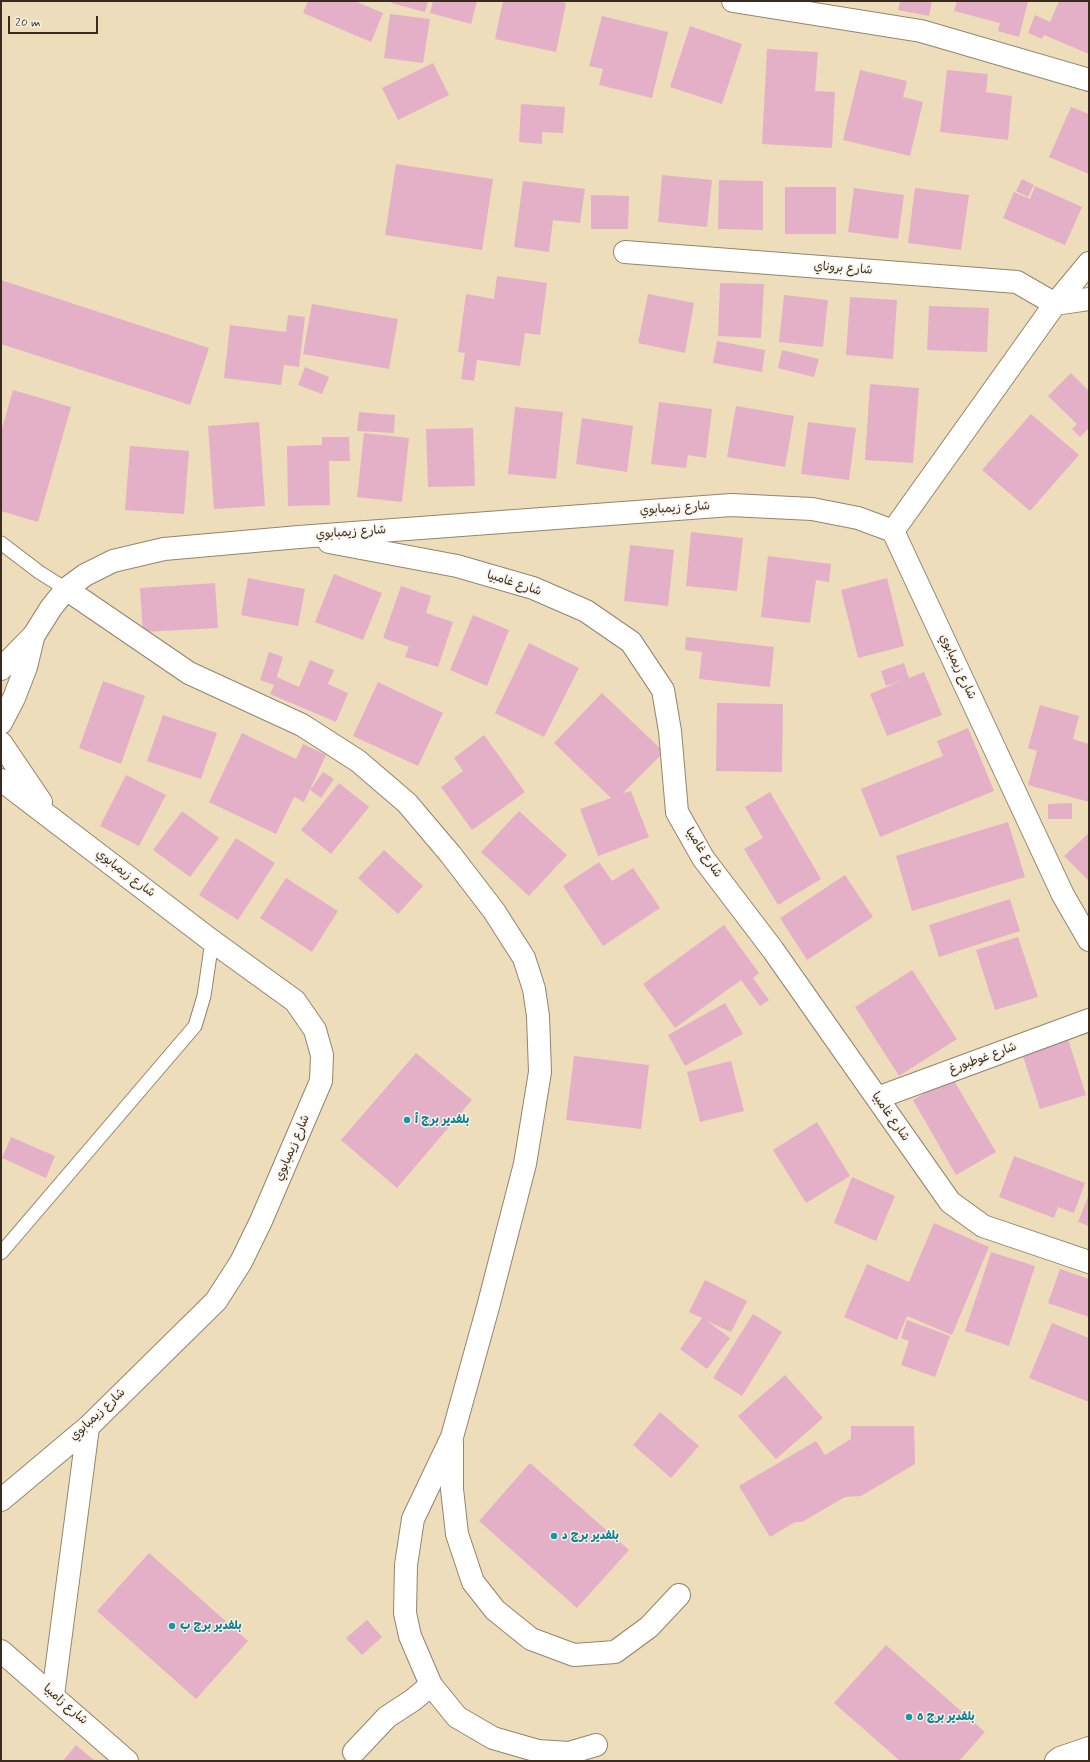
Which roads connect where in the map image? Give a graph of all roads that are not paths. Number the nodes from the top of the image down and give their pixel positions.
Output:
1 (733, 1) edge
2 (1089, 80) edge
3 (625, 252) dead end
4 (1089, 263) edge
5 (1089, 299) edge
6 (1055, 304) junction
7 (892, 531) junction
8 (299, 537) junction
9 (1, 543) edge
10 (66, 589) junction
11 (34, 635) junction
12 (1, 669) edge
13 (1, 723) edge
14 (1, 743) edge
15 (1, 780) edge
16 (52, 818) junction
17 (1089, 940) edge
18 (212, 941) junction
19 (1089, 1020) edge
20 (877, 1098) junction
21 (1, 1253) edge
22 (1089, 1262) edge
23 (88, 1427) junction
24 (452, 1437) junction
25 (1, 1500) edge
26 (679, 1595) dead end
27 (1, 1651) edge
28 (431, 1685) junction
29 (53, 1695) junction
30 (596, 1745) dead end
31 (1089, 1748) edge
32 (354, 1752) dead end
33 (128, 1761) edge
34 (1056, 1761) edge

1 - 2 street
3 - 6 street, شارع بروناي
4 - 6 street
5 - 6 street
6 - 7 street
7 - 8 street, شارع زيمبابوي
7 - 17 street, شارع زيمبابوي
8 - 10 street, شارع زيمبابوي
8 - 20 street, شارع غامبيا
9 - 10 lane
10 - 11 street, شارع زيمبابوي
10 - 24 street
11 - 12 street, شارع زيمبابوي
11 - 13 street, شارع زيمبابوي
14 - 16 street, شارع زيمبابوي
15 - 16 street, شارع زيمبابوي
16 - 18 street, شارع زيمبابوي
18 - 21 lane
18 - 23 street, شارع زيمبابوي
19 - 20 street, شارع غوطبورغ
20 - 22 street, شارع غامبيا
23 - 25 street, شارع زيمبابوي
23 - 29 street
24 - 26 street
24 - 28 street
27 - 29 street, شارع زامبيا
28 - 30 street
28 - 32 street
29 - 33 street, شارع زامبيا
31 - 34 street

